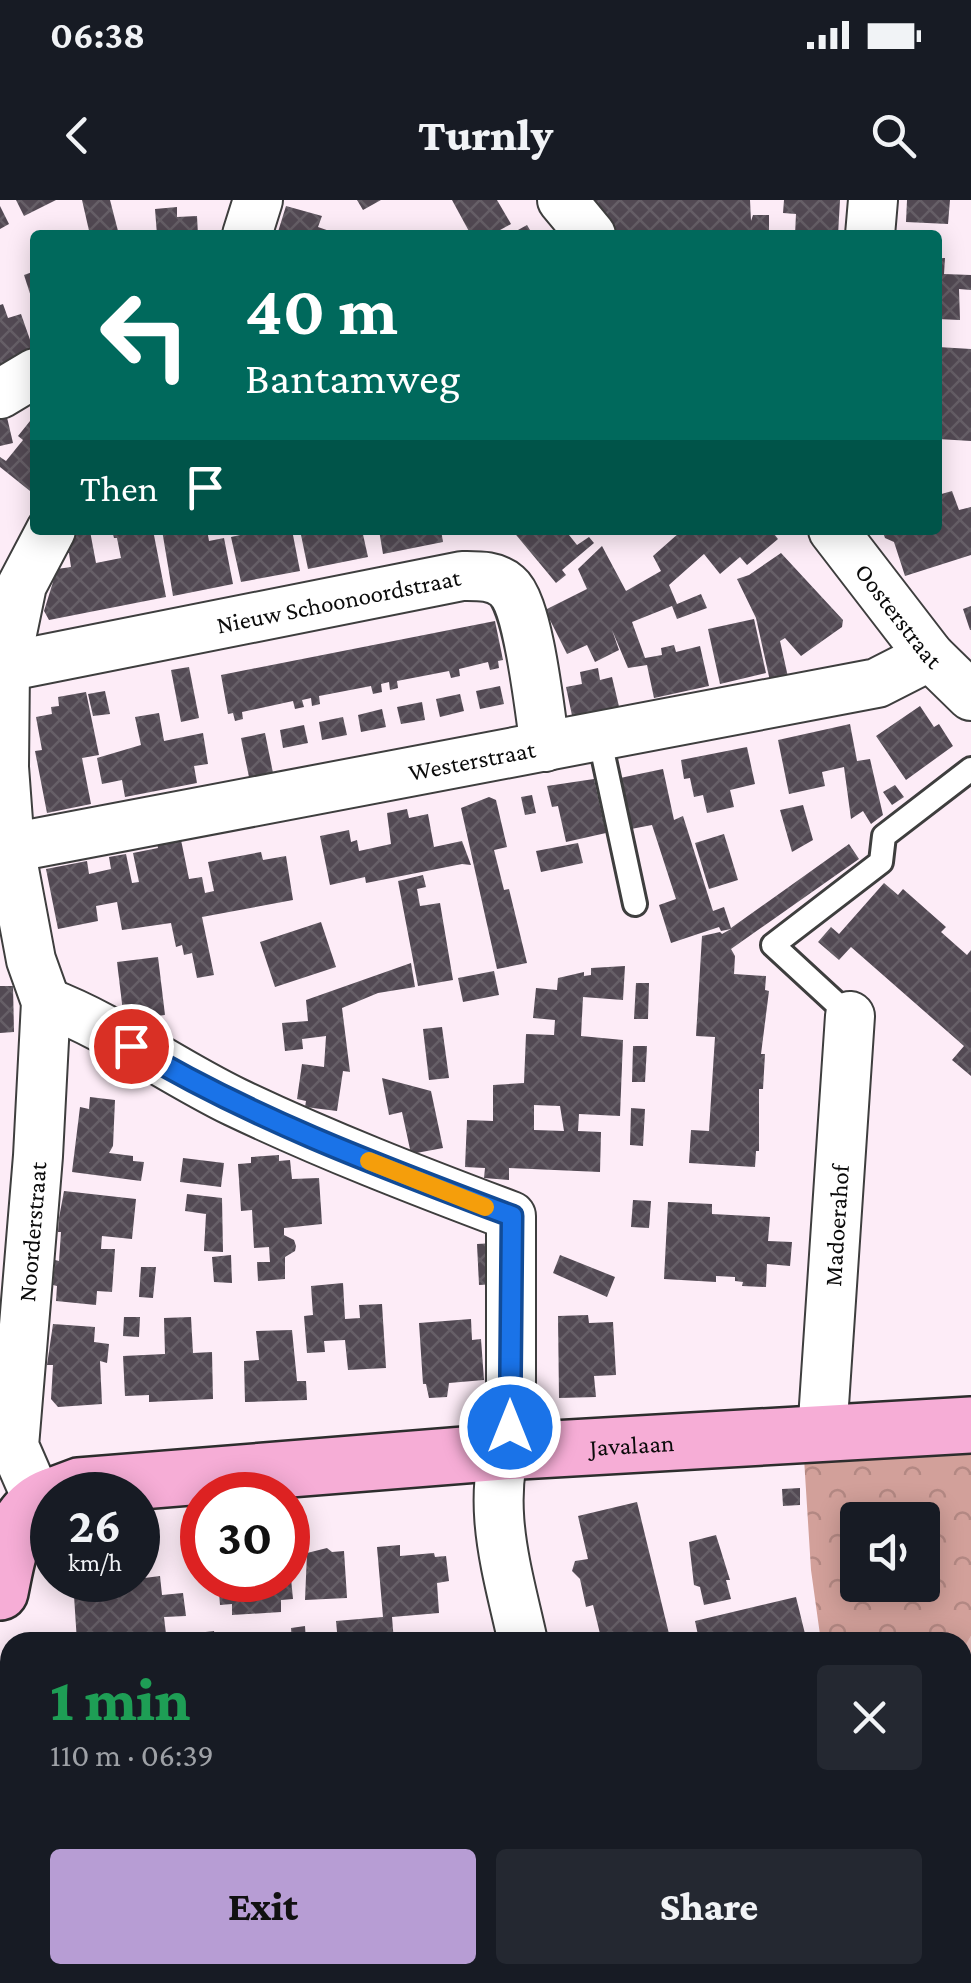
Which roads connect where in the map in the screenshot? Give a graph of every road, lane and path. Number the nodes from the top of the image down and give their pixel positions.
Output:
1 (258, 200) edge
2 (562, 200) edge
3 (873, 200) edge
4 (249, 230) edge
5 (587, 230) edge
6 (870, 230) edge
7 (30, 376) edge
8 (0, 394) edge
9 (47, 535) edge
10 (837, 535) edge
11 (930, 656) junction
12 (5, 667) junction
13 (969, 690) edge
14 (599, 736) junction
15 (545, 746) junction
16 (971, 769) edge
17 (10, 848) junction
18 (635, 904) dead end
19 (26, 975) edge
20 (850, 1016) joint
21 (971, 1424) edge
22 (822, 1435) junction
23 (502, 1452) junction
24 (31, 1472) edge
25 (160, 1480) edge
26 (30, 1515) edge
27 (0, 1592) edge
28 (522, 1632) edge

1 - 4 street
2 - 5 street
3 - 6 street
7 - 8 street
9 - 12 street, Noorderstraat
10 - 11 street, Oosterstraat
11 - 13 street, Oosterstraat
11 - 14 street, Westerstraat
12 - 15 street, Nieuw Schoonoordstraat
12 - 17 street, Noorderstraat
14 - 15 street, Westerstraat
14 - 18 lane
15 - 17 street, Westerstraat
16 - 20 lane
17 - 19 street, Noorderstraat
19 - 23 street
19 - 24 street, Noorderstraat
20 - 22 street, Madoerahof
21 - 22 main road, Javalaan
22 - 23 main road, Javalaan
23 - 25 main road, Javalaan
23 - 28 street
26 - 27 main road

